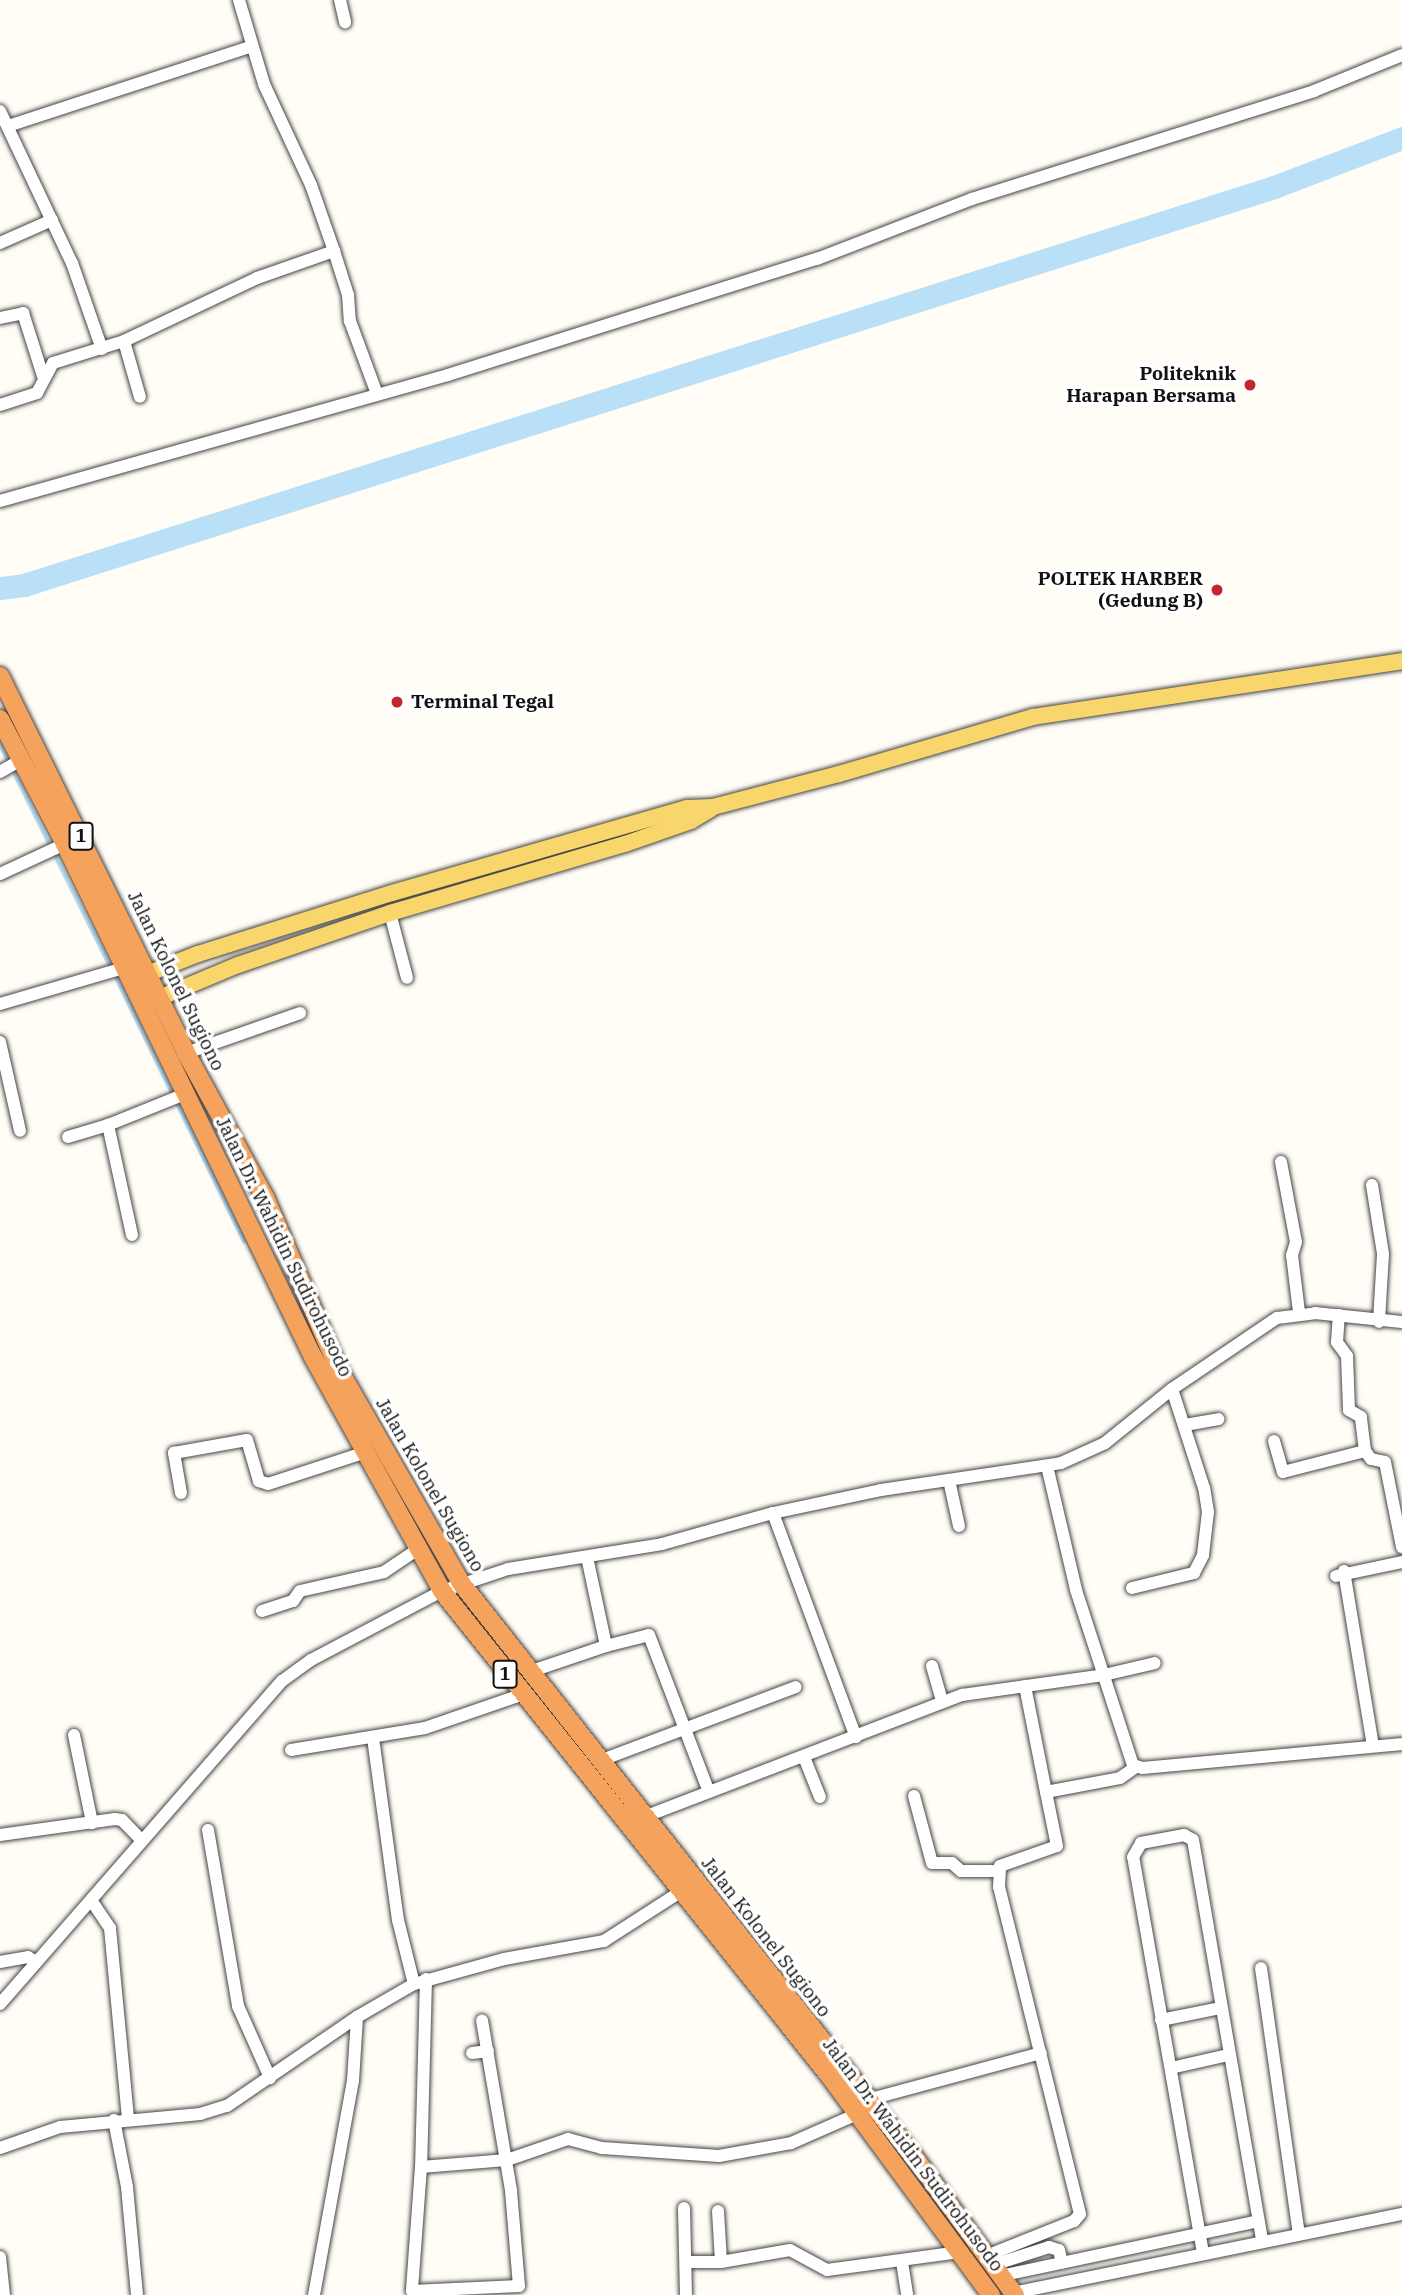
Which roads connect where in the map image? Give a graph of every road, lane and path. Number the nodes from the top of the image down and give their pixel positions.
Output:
1 (239, 0) edge
2 (340, 0) edge
3 (345, 22) dead end
4 (250, 47) junction
5 (1402, 55) edge
6 (0, 111) edge
7 (8, 126) junction
8 (52, 219) junction
9 (0, 243) edge
10 (334, 251) junction
11 (0, 318) edge
12 (124, 341) junction
13 (102, 349) junction
14 (43, 376) junction
15 (377, 394) junction
16 (139, 397) dead end
17 (0, 405) edge
18 (0, 501) edge
19 (1402, 662) edge
20 (0, 676) edge
21 (0, 719) edge
22 (19, 762) junction
23 (1, 771) edge
24 (713, 807) junction
25 (61, 846) junction
26 (0, 874) edge
27 (390, 914) junction
28 (291, 924) junction
29 (298, 944) junction
30 (146, 967) junction
31 (120, 974) junction
32 (407, 978) dead end
33 (160, 996) junction
34 (0, 1004) edge
35 (141, 1006) junction
36 (300, 1013) dead end
37 (0, 1042) edge
38 (186, 1053) junction
39 (177, 1096) junction
40 (108, 1125) junction
41 (20, 1131) dead end
42 (68, 1137) dead end
43 (1281, 1162) dead end
44 (1372, 1185) dead end
45 (132, 1235) dead end
46 (1300, 1312) junction
47 (1339, 1315) junction
48 (1379, 1322) junction
49 (1402, 1322) edge
50 (1172, 1389) junction
51 (1219, 1419) dead end
52 (1185, 1425) junction
53 (1274, 1441) dead end
54 (1365, 1451) junction
55 (363, 1452) junction
56 (1047, 1466) junction
57 (949, 1480) junction
58 (180, 1493) dead end
59 (772, 1513) junction
60 (959, 1526) dead end
61 (1402, 1547) edge
62 (416, 1550) junction
63 (587, 1557) junction
64 (1402, 1562) edge
65 (461, 1583) junction
66 (1132, 1588) dead end
67 (442, 1591) junction
68 (262, 1611) dead end
69 (606, 1646) junction
70 (1154, 1663) dead end
71 (932, 1666) dead end
72 (529, 1672) junction
73 (1104, 1675) junction
74 (1025, 1686) junction
75 (796, 1687) dead end
76 (522, 1695) junction
77 (942, 1701) junction
78 (685, 1726) junction
79 (74, 1735) dead end
80 (856, 1737) junction
81 (373, 1738) junction
82 (1402, 1744) edge
83 (1373, 1746) junction
84 (291, 1750) dead end
85 (804, 1757) junction
86 (599, 1761) junction
87 (1136, 1766) junction
88 (709, 1792) junction
89 (1046, 1792) junction
90 (914, 1796) dead end
91 (820, 1797) dead end
92 (644, 1817) junction
93 (92, 1823) junction
94 (208, 1830) dead end
95 (0, 1835) edge
96 (139, 1838) junction
97 (998, 1871) junction
98 (697, 1881) junction
99 (681, 1893) junction
100 (91, 1899) junction
101 (33, 1960) junction
102 (0, 1962) edge
103 (1261, 1968) dead end
104 (420, 1982) junction
105 (0, 2004) edge
106 (1220, 2008) junction
107 (357, 2017) junction
108 (482, 2020) dead end
109 (1161, 2020) junction
110 (488, 2051) junction
111 (472, 2053) dead end
112 (1041, 2053) junction
113 (1228, 2055) junction
114 (1171, 2068) junction
115 (270, 2078) junction
116 (862, 2107) junction
117 (114, 2120) junction
118 (128, 2120) junction
119 (0, 2148) edge
120 (507, 2160) junction
121 (421, 2167) junction
122 (684, 2208) dead end
123 (718, 2211) dead end
124 (1402, 2214) edge
125 (1258, 2221) junction
126 (1200, 2234) junction
127 (1298, 2234) junction
128 (1262, 2241) junction
129 (960, 2252) junction
130 (1203, 2253) junction
131 (0, 2257) edge
132 (687, 2262) junction
133 (721, 2262) junction
134 (902, 2262) junction
135 (1062, 2263) junction
136 (993, 2266) junction
137 (1014, 2294) edge
138 (4, 2295) edge
139 (137, 2295) edge
140 (314, 2295) edge
141 (686, 2295) edge
142 (906, 2295) edge
143 (992, 2295) edge

1 - 4 street
2 - 3 street
4 - 7 street
4 - 10 street
5 - 15 street
6 - 7 street
7 - 8 street
8 - 9 street
8 - 13 street
10 - 12 street
10 - 15 street
11 - 14 street
12 - 13 street
12 - 16 street
13 - 14 street
14 - 17 street
15 - 18 street
19 - 24 main road
20 - 30 highway, Jalan Kolonel Sugiono / 1
21 - 22 highway, 1
22 - 23 street
22 - 25 highway, 1
24 - 27 main road
24 - 28 main road
25 - 26 street
25 - 31 highway, 1
27 - 29 main road
27 - 32 street
28 - 29 main road
28 - 30 main road
29 - 33 main road
30 - 31 main road
30 - 33 highway, Jalan Kolonel Sugiono / 1
31 - 34 street
31 - 35 highway, Jalan Dr. Wahidin Sudirohusodo / 1
33 - 35 main road
33 - 38 highway, Jalan Kolonel Sugiono / 1
35 - 39 highway, Jalan Dr. Wahidin Sudirohusodo / 1
36 - 38 street
37 - 41 street
38 - 65 highway, Jalan Kolonel Sugiono / 1
39 - 40 street
39 - 55 highway, Jalan Dr. Wahidin Sudirohusodo / 1
40 - 42 street
40 - 45 street
43 - 46 street
44 - 48 street
46 - 47 street
46 - 50 street
47 - 48 street
47 - 54 street
48 - 49 street
50 - 52 street
50 - 56 street
51 - 52 street
52 - 66 street
53 - 54 street
54 - 61 street
55 - 58 street
55 - 62 highway, Jalan Dr. Wahidin Sudirohusodo / 1
56 - 57 street
56 - 73 street
57 - 59 street
57 - 60 street
59 - 63 street
59 - 80 street
62 - 67 highway, Jalan Dr. Wahidin Sudirohusodo / 1
62 - 68 street
63 - 65 street
63 - 69 street
64 - 83 street
65 - 67 street
65 - 72 highway, Jalan Kolonel Sugiono / 1
67 - 76 highway, Jalan Dr. Wahidin Sudirohusodo / 1
67 - 96 street
69 - 72 street
69 - 78 street
70 - 73 street
71 - 77 street
72 - 86 highway, Jalan Kolonel Sugiono / 1
73 - 74 street
73 - 87 street
74 - 77 street
74 - 89 street
75 - 78 street
76 - 81 street
76 - 99 highway, Jalan Dr. Wahidin Sudirohusodo / 1
77 - 80 street
78 - 86 street
78 - 88 street
79 - 93 street
80 - 85 street
81 - 84 street
81 - 104 street
82 - 83 street
83 - 87 street
85 - 88 street
85 - 91 street
86 - 92 highway, Jalan Kolonel Sugiono / 1
87 - 89 street
88 - 92 street
89 - 97 street
90 - 97 street
92 - 98 highway, Jalan Kolonel Sugiono / 1
93 - 95 street
93 - 96 street
94 - 115 street
96 - 100 street
97 - 112 street
98 - 99 street
98 - 116 highway, Jalan Kolonel Sugiono / 1
99 - 104 street
99 - 116 highway, Jalan Dr. Wahidin Sudirohusodo / 1
100 - 101 street
100 - 118 street
101 - 102 street
101 - 105 street
103 - 127 street
104 - 107 street
104 - 121 street
106 - 109 street
106 - 109 street
106 - 113 street
107 - 115 street
107 - 140 street
108 - 110 street
109 - 114 street
110 - 111 street
110 - 120 street
112 - 116 street
112 - 136 street
113 - 114 street
113 - 125 street
114 - 126 street
115 - 118 street
116 - 120 street
116 - 129 highway, Jalan Dr. Wahidin Sudirohusodo / 1
116 - 136 highway, Jalan Kolonel Sugiono / 1
117 - 118 street
117 - 119 street
117 - 139 street
120 - 121 street
120 - 121 street
122 - 132 street
123 - 133 street
124 - 127 street
125 - 126 street
125 - 128 street
126 - 130 street
126 - 135 street
127 - 128 street
128 - 130 street
129 - 134 street
129 - 143 highway, Jalan Dr. Wahidin Sudirohusodo / 1
130 - 137 street
131 - 138 street
132 - 133 street
132 - 141 street
133 - 134 street
134 - 142 street
135 - 136 street
135 - 136 street
136 - 137 highway, Jalan Kolonel Sugiono / 1

